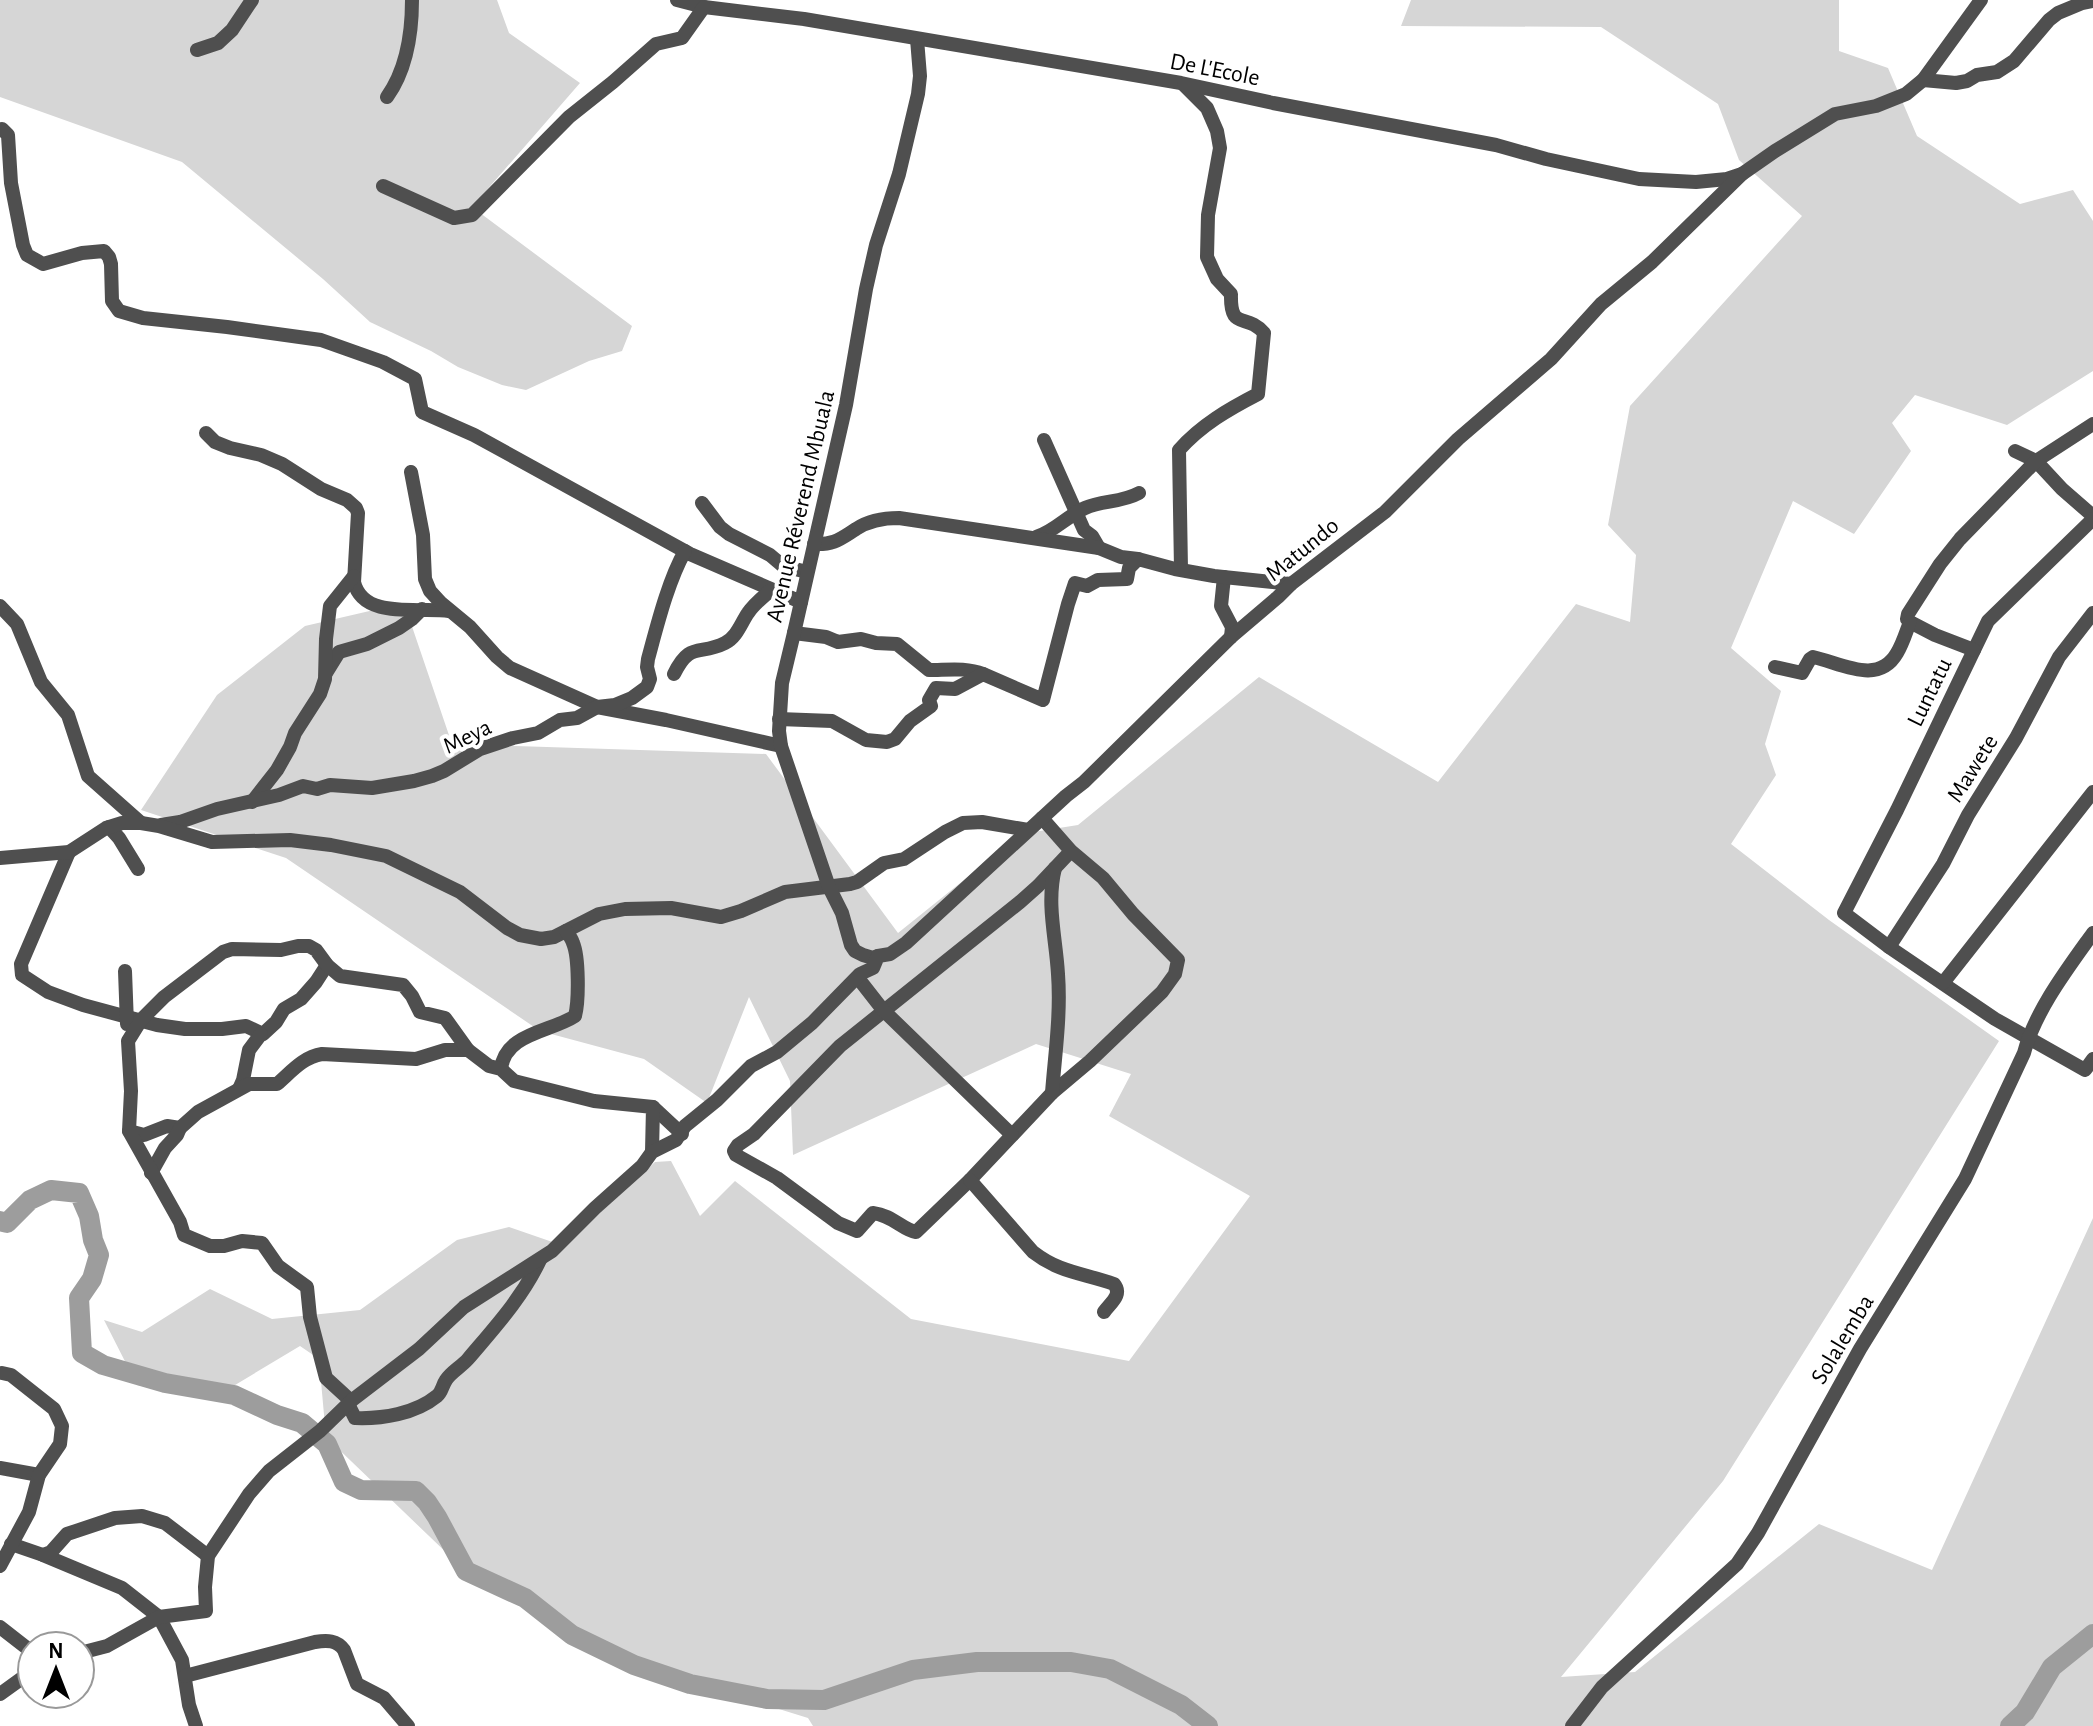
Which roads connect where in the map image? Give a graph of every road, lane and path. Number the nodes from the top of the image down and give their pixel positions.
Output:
1 (252, 0) edge
2 (412, 0) edge
3 (677, 0) edge
4 (1981, 0) edge
5 (2093, 1) edge
6 (704, 7) junction
7 (917, 39) junction
8 (197, 50) dead end
9 (1923, 80) junction
10 (1181, 83) junction
11 (387, 97) dead end
12 (2, 129) dead end
13 (1742, 174) junction
14 (383, 186) dead end
15 (2093, 424) edge
16 (206, 433) dead end
17 (1044, 440) dead end
18 (2015, 451) dead end
19 (2036, 461) junction
20 (411, 472) dead end
21 (1139, 493) dead end
22 (702, 503) dead end
23 (1076, 513) junction
24 (2093, 517) edge
25 (1036, 537) junction
26 (814, 544) junction
27 (1099, 548) junction
28 (685, 551) junction
29 (1138, 559) junction
30 (1181, 569) junction
31 (807, 572) junction
32 (354, 576) junction
33 (1224, 577) junction
34 (1291, 584) junction
35 (771, 590) junction
36 (801, 602) junction
37 (0, 606) edge
38 (422, 609) junction
39 (454, 612) junction
40 (2093, 613) edge
41 (1910, 622) junction
42 (794, 633) junction
43 (1231, 637) junction
44 (1974, 650) junction
45 (1775, 667) dead end
46 (325, 673) junction
47 (674, 674) dead end
48 (983, 674) junction
49 (597, 707) junction
50 (779, 719) junction
51 (781, 746) junction
52 (2093, 792) edge
53 (252, 802) junction
54 (1042, 818) junction
55 (141, 823) junction
56 (159, 826) junction
57 (109, 827) junction
58 (1028, 830) junction
59 (1071, 851) junction
60 (69, 852) junction
61 (0, 858) edge
62 (1055, 868) junction
63 (138, 869) dead end
64 (829, 887) junction
65 (566, 931) junction
66 (2093, 933) edge
67 (1889, 947) junction
68 (855, 951) junction
69 (878, 956) junction
70 (327, 965) junction
71 (125, 971) dead end
72 (859, 976) junction
73 (1943, 983) junction
74 (883, 1010) junction
75 (134, 1018) junction
76 (261, 1034) junction
77 (2028, 1039) junction
78 (468, 1050) junction
79 (2089, 1065) edge
80 (501, 1069) junction
81 (239, 1089) junction
82 (1052, 1093) junction
83 (653, 1107) junction
84 (180, 1128) junction
85 (129, 1131) junction
86 (682, 1134) junction
87 (1012, 1135) junction
88 (652, 1152) junction
89 (151, 1173) junction
90 (970, 1180) junction
91 (541, 1258) junction
92 (1104, 1312) dead end
93 (2, 1373) dead end
94 (350, 1402) junction
95 (0, 1468) edge
96 (39, 1475) junction
97 (11, 1544) junction
98 (43, 1555) junction
99 (208, 1556) junction
100 (0, 1566) edge
101 (159, 1617) junction
102 (0, 1627) edge
103 (16, 1640) edge
104 (96, 1649) edge
105 (185, 1676) junction
106 (406, 1725) edge
107 (196, 1726) edge
108 (1572, 1726) edge

1 - 8 street
2 - 11 street
3 - 6 street, De L'Ecole
4 - 9 street
5 - 9 street
6 - 7 street, De L'Ecole
6 - 14 street
7 - 10 street, De L'Ecole
7 - 26 street, Avenue Réverend Mbuala
9 - 13 street, Matundo
10 - 13 street, De L'Ecole
10 - 30 street
12 - 28 street
13 - 34 street, Matundo
15 - 19 street
16 - 32 street
17 - 23 street
18 - 19 street
19 - 24 street
19 - 41 street
20 - 39 street
21 - 23 street
22 - 31 street
23 - 25 street
23 - 27 street
24 - 44 street, Luntatu
25 - 26 street
25 - 27 street
26 - 31 street, Avenue Réverend Mbuala
27 - 29 street
28 - 35 street
28 - 49 street, Meya
29 - 30 street
29 - 48 street
30 - 33 street
31 - 36 street, Avenue Réverend Mbuala
32 - 38 street
32 - 46 street
33 - 34 street
33 - 43 street
34 - 43 street, Matundo
35 - 36 street
35 - 47 street
36 - 42 street, Avenue Réverend Mbuala
37 - 55 street
38 - 39 street
38 - 46 street
39 - 49 street
40 - 67 street, Mawete
41 - 44 street
41 - 45 street
42 - 48 street
42 - 50 street, Avenue Réverend Mbuala
43 - 54 street, Matundo
44 - 67 street, Luntatu
46 - 53 street
48 - 50 street
49 - 51 street
49 - 53 street, Meya
50 - 51 street, Avenue Réverend Mbuala
51 - 64 street, Avenue Réverend Mbuala
52 - 73 street
53 - 56 street, Meya
54 - 58 street, Matundo
54 - 59 street
55 - 56 street
55 - 57 street
56 - 65 street
57 - 60 street
57 - 63 street
58 - 64 street
58 - 69 street, Matundo
59 - 62 street
59 - 82 street
60 - 61 street
60 - 75 street
62 - 74 street
62 - 82 street
64 - 65 street
64 - 68 street, Avenue Réverend Mbuala
65 - 80 street
66 - 77 street, Solalemba
67 - 73 street
68 - 69 street
68 - 72 street, Avenue Réverend Mbuala
69 - 72 street, Matundo
70 - 75 street
70 - 76 street
70 - 78 street
71 - 75 street
72 - 74 street
72 - 86 street, Matundo
73 - 77 street
74 - 87 street
74 - 90 street
75 - 76 street
75 - 85 street
76 - 81 street
77 - 79 street
77 - 108 street, Solalemba
78 - 80 street
78 - 81 street
80 - 83 street
81 - 84 street
82 - 87 street
83 - 86 street
83 - 88 street
84 - 85 street
84 - 89 street
85 - 89 street
86 - 88 street, Matundo
87 - 90 street
88 - 91 street, Matundo
89 - 94 street
90 - 92 street
91 - 94 street
91 - 94 street
93 - 96 street
94 - 99 street
95 - 96 street
96 - 97 street
97 - 98 street
97 - 100 street
98 - 99 street
98 - 101 street
99 - 101 street
101 - 104 street
101 - 105 street
102 - 103 street
105 - 106 street
105 - 107 street

